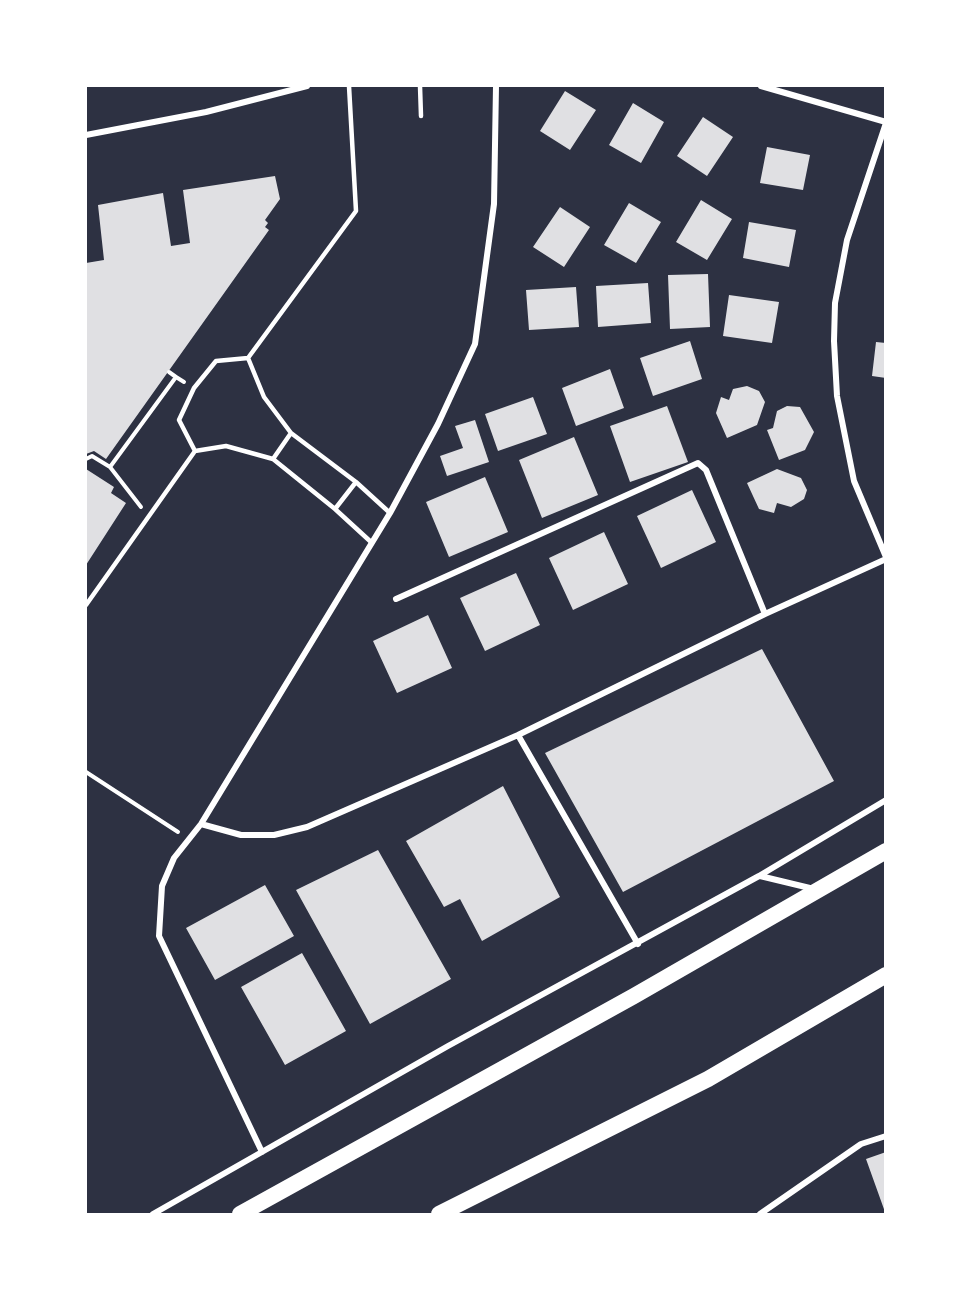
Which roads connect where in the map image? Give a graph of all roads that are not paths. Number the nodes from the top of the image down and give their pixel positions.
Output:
1 (306, 86) edge
2 (349, 86) edge
3 (420, 86) edge
4 (496, 86) edge
5 (761, 86) edge
6 (421, 116) dead end
7 (885, 123) edge
8 (86, 135) edge
9 (248, 358) junction
10 (291, 434) junction
11 (195, 451) junction
12 (273, 459) junction
13 (356, 482) junction
14 (335, 509) junction
15 (390, 513) junction
16 (371, 542) junction
17 (885, 558) edge
18 (396, 599) dead end
19 (86, 605) edge
20 (765, 614) junction
21 (518, 735) junction
22 (885, 800) edge
23 (201, 824) junction
24 (885, 851) edge
25 (759, 876) junction
26 (820, 890) junction
27 (638, 944) junction
28 (885, 975) edge
29 (885, 1136) edge
30 (262, 1152) junction
31 (153, 1215) edge
32 (240, 1215) edge
33 (439, 1215) edge
34 (760, 1215) edge

1 - 8 street
2 - 9 lane
3 - 6 lane
4 - 15 street
5 - 7 street
7 - 17 street
9 - 10 lane
9 - 11 lane
10 - 12 lane
10 - 13 lane
11 - 12 lane
11 - 19 lane
12 - 14 lane
13 - 14 lane
13 - 15 lane
14 - 16 lane
15 - 16 street
16 - 23 street
17 - 20 street
18 - 20 street
20 - 21 street
21 - 23 street
21 - 27 street
22 - 25 street
23 - 30 street
24 - 26 highway
25 - 26 street
25 - 27 street
26 - 32 highway
27 - 30 street
28 - 33 highway
29 - 34 street
30 - 31 street

